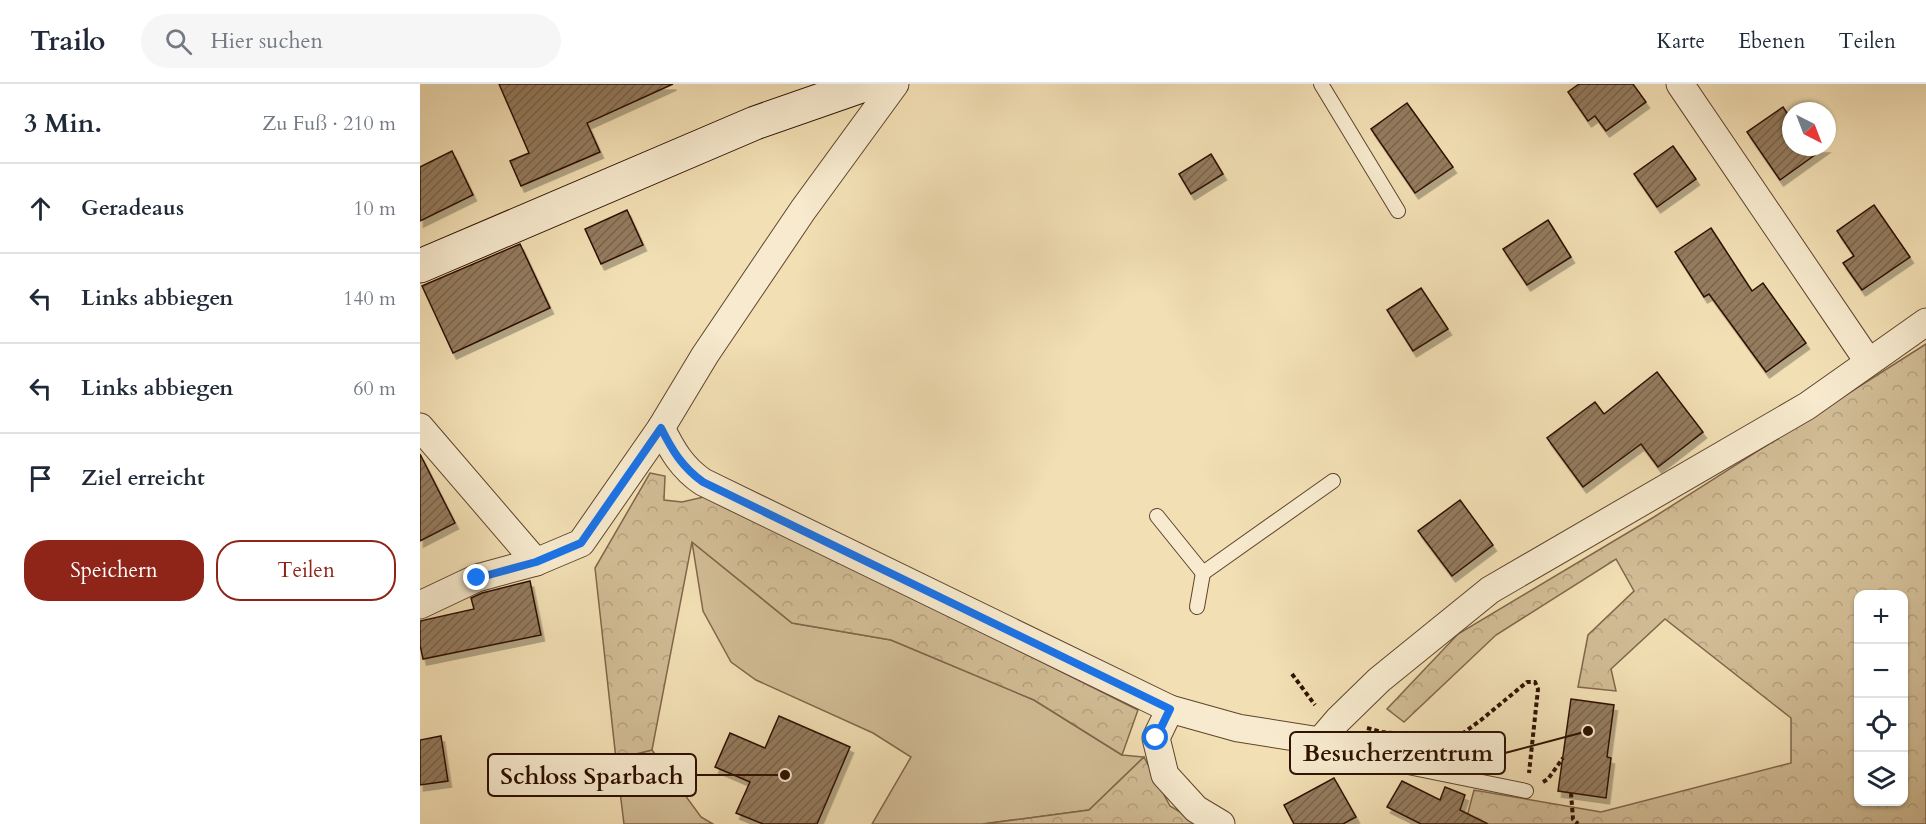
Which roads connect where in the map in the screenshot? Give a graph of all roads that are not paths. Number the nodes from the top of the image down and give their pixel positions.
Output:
1 (867, 84) edge
2 (895, 84) edge
3 (1321, 84) edge
4 (1680, 84) edge
5 (1398, 211) dead end
6 (421, 264) edge
7 (1926, 322) edge
8 (1868, 361) junction
9 (420, 427) edge
10 (661, 428) junction
11 (1333, 481) dead end
12 (1157, 516) dead end
13 (536, 562) junction
14 (1203, 573) junction
15 (420, 605) edge
16 (1197, 607) dead end
17 (1170, 709) junction
18 (1320, 741) junction
19 (1527, 785) road end
20 (1221, 824) edge

1 - 6 street
2 - 10 street
3 - 5 lane
4 - 8 street
7 - 8 street
8 - 18 street
9 - 13 street
10 - 13 street
10 - 17 street
11 - 14 lane
12 - 14 lane
13 - 15 street
14 - 16 lane
17 - 18 street
17 - 20 street
18 - 19 lane

